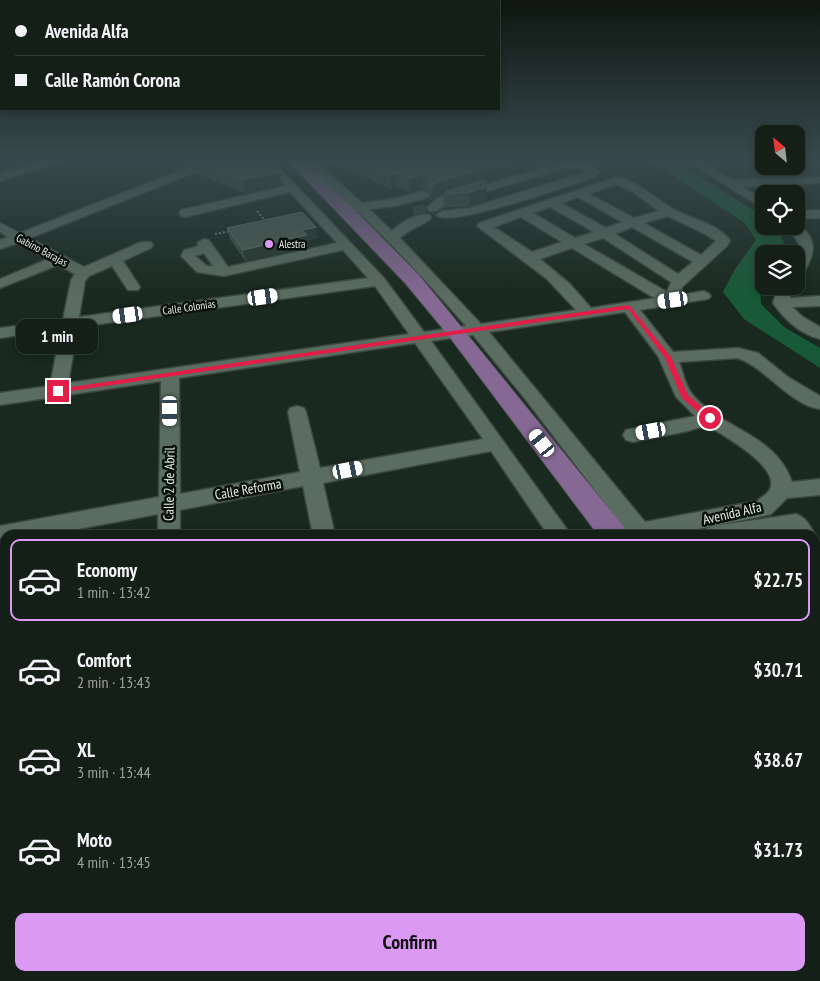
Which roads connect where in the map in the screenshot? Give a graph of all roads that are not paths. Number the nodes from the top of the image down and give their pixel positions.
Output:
1 (103, 205) edge
2 (221, 205) edge
3 (331, 205) edge
4 (337, 205) edge
5 (340, 205) edge
6 (364, 205) edge
7 (380, 205) edge
8 (437, 205) tunnel mouth
9 (494, 205) edge
10 (546, 205) edge
11 (554, 205) edge
12 (599, 205) edge
13 (659, 205) edge
14 (345, 211) junction
15 (669, 212) junction
16 (185, 213) dead end
17 (428, 213) junction
18 (523, 213) junction
19 (820, 214) edge
20 (805, 215) edge
21 (631, 223) junction
22 (0, 227) edge
23 (605, 234) junction
24 (800, 235) edge
25 (19, 238) junction
26 (393, 238) junction
27 (572, 243) junction
28 (0, 245) edge
29 (146, 245) dead end
30 (346, 245) junction
31 (814, 253) edge
32 (531, 257) junction
33 (59, 259) junction
34 (115, 259) junction
35 (702, 261) junction
36 (805, 262) edge
37 (222, 270) junction
38 (84, 272) junction
39 (415, 272) junction
40 (379, 281) junction
41 (680, 281) junction
42 (0, 284) edge
43 (132, 288) dead end
44 (782, 295) edge
45 (704, 296) dead end
46 (673, 300) junction
47 (820, 301) edge
48 (781, 303) junction
49 (629, 307) junction
50 (586, 313) junction
51 (70, 323) junction
52 (0, 333) edge
53 (448, 333) junction
54 (820, 334) edge
55 (668, 357) junction
56 (170, 374) junction
57 (58, 391) junction
58 (0, 399) edge
59 (819, 403) edge
60 (297, 412) dead end
61 (710, 418) junction
62 (633, 434) dead end
63 (496, 443) junction
64 (311, 477) junction
65 (820, 487) edge
66 (780, 491) junction
67 (169, 503) junction
68 (26, 530) edge
69 (169, 530) edge
70 (323, 530) edge
71 (557, 530) edge
72 (586, 530) edge
73 (610, 530) edge
74 (638, 530) edge
75 (660, 530) edge
76 (754, 530) edge
77 (801, 530) edge

1 - 25 street
2 - 16 street
3 - 14 street
4 - 14 main road
5 - 14 street
6 - 14 street
7 - 14 street
8 - 17 street
9 - 17 street
10 - 18 street
11 - 23 street
12 - 21 street
13 - 15 street
14 - 17 street
14 - 26 street
14 - 30 street
14 - 39 main road
14 - 53 main road
15 - 21 street
15 - 35 street
17 - 26 street
18 - 27 street
18 - 32 street
19 - 20 street
21 - 23 street
21 - 35 street
22 - 25 street, Gabino Barajas
23 - 27 street
23 - 41 street
24 - 31 street
25 - 28 street
25 - 33 street, Gabino Barajas
26 - 39 street
27 - 32 street
27 - 46 street
29 - 34 street
30 - 37 street
30 - 40 street
31 - 36 street
32 - 50 street
33 - 38 street, Gabino Barajas
33 - 42 street
34 - 38 street
34 - 43 street
35 - 41 street
37 - 37 street
38 - 51 street
39 - 53 main road
40 - 51 street, Calle Colonias
40 - 53 street
41 - 46 street
44 - 48 street
45 - 46 street
46 - 49 street
47 - 48 street
48 - 54 street
49 - 50 street
49 - 55 street
50 - 53 street
51 - 52 street, Calle Colonias
51 - 57 street
53 - 56 street
53 - 63 street
53 - 72 main road
53 - 73 main road
53 - 74 street
55 - 59 street
55 - 61 street
56 - 57 street
56 - 67 street, Calle 2 de Abril
57 - 58 street
60 - 64 street
61 - 62 street
61 - 66 street
63 - 64 street, Calle Reforma
63 - 71 street
64 - 67 street, Calle Reforma
64 - 70 street
65 - 66 street
66 - 75 street, Avenida Alfa
67 - 68 street, Calle Reforma
67 - 69 street, Calle 2 de Abril
76 - 77 street

